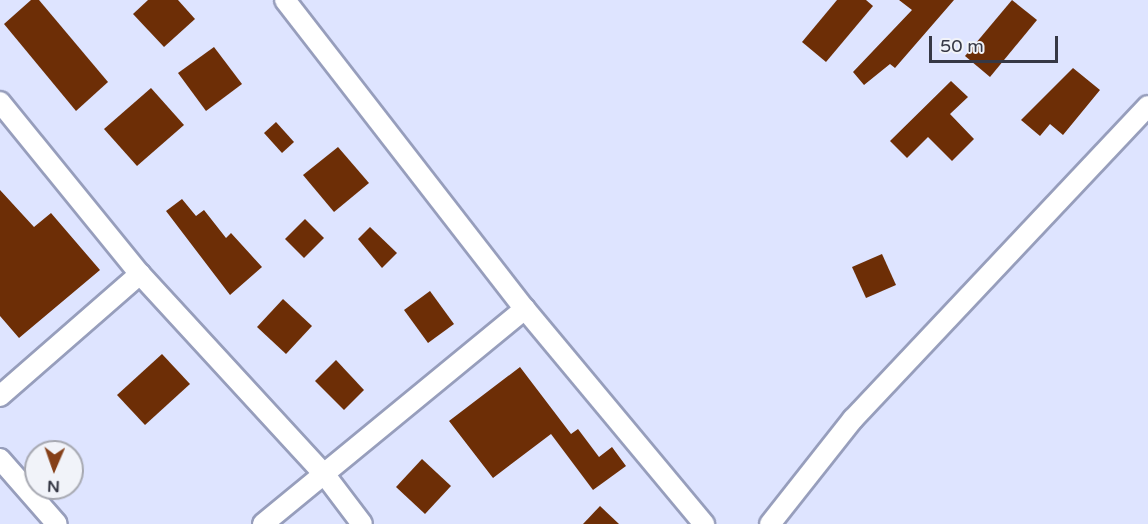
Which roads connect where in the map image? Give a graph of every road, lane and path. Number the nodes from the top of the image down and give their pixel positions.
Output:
1 (285, 0) edge
2 (0, 102) edge
3 (1148, 105) edge
4 (140, 274) junction
5 (525, 309) junction
6 (0, 396) edge
7 (0, 459) edge
8 (325, 475) junction
9 (57, 524) edge
10 (263, 524) edge
11 (362, 524) edge
12 (704, 524) edge
13 (770, 524) edge

1 - 5 street
2 - 4 street
3 - 13 street
4 - 6 street
4 - 8 street
5 - 8 street
5 - 12 street
7 - 9 street
8 - 10 street
8 - 11 street

